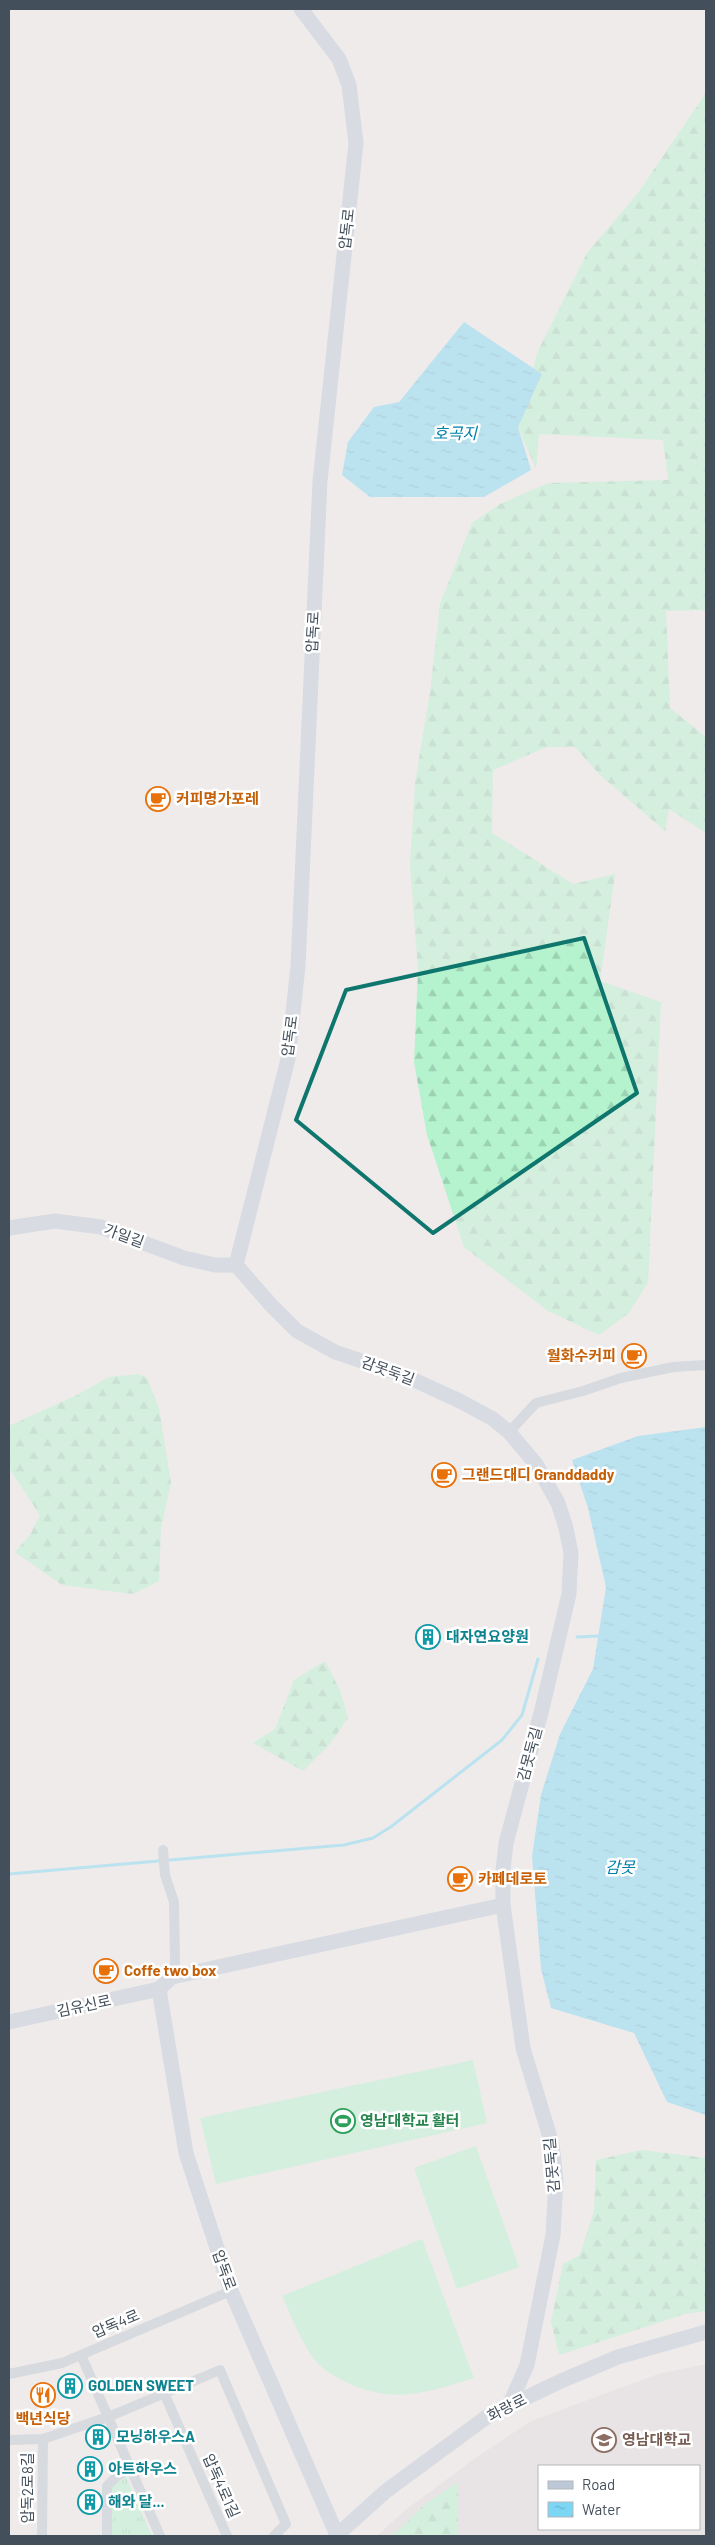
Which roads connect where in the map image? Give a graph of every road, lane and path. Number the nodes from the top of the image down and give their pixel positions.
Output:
1 (301, 9) edge
2 (9, 1228) edge
3 (236, 1265) junction
4 (706, 1365) edge
5 (509, 1432) junction
6 (163, 1850) dead end
7 (503, 1905) junction
8 (172, 1976) junction
9 (160, 1989) junction
10 (9, 2022) edge
11 (231, 2291) junction
12 (706, 2332) edge
13 (81, 2355) junction
14 (9, 2374) edge
15 (164, 2393) junction
16 (508, 2408) junction
17 (108, 2418) junction
18 (42, 2439) junction
19 (9, 2440) edge
20 (130, 2468) junction
21 (42, 2536) edge
22 (107, 2536) edge
23 (160, 2536) edge
24 (227, 2536) edge
25 (274, 2536) edge
26 (337, 2536) edge

1 - 3 street, 압독로
2 - 3 street, 가일길
3 - 5 street, 감못둑길
4 - 5 street
5 - 7 street, 감못둑길
6 - 8 street
7 - 8 street
7 - 16 street, 감못둑길
8 - 9 street
9 - 10 street, 김유신로
9 - 11 street, 압독로
11 - 13 street, 압독4로
11 - 26 street, 압독로
12 - 16 street, 화랑로
13 - 14 street, 압독4로
13 - 17 street
15 - 17 street
15 - 24 street, 압독4로1길
15 - 25 street
16 - 26 street, 화랑로
17 - 18 street
17 - 20 street
18 - 19 street
18 - 21 street, 압독2로8길
20 - 22 street
20 - 23 street

